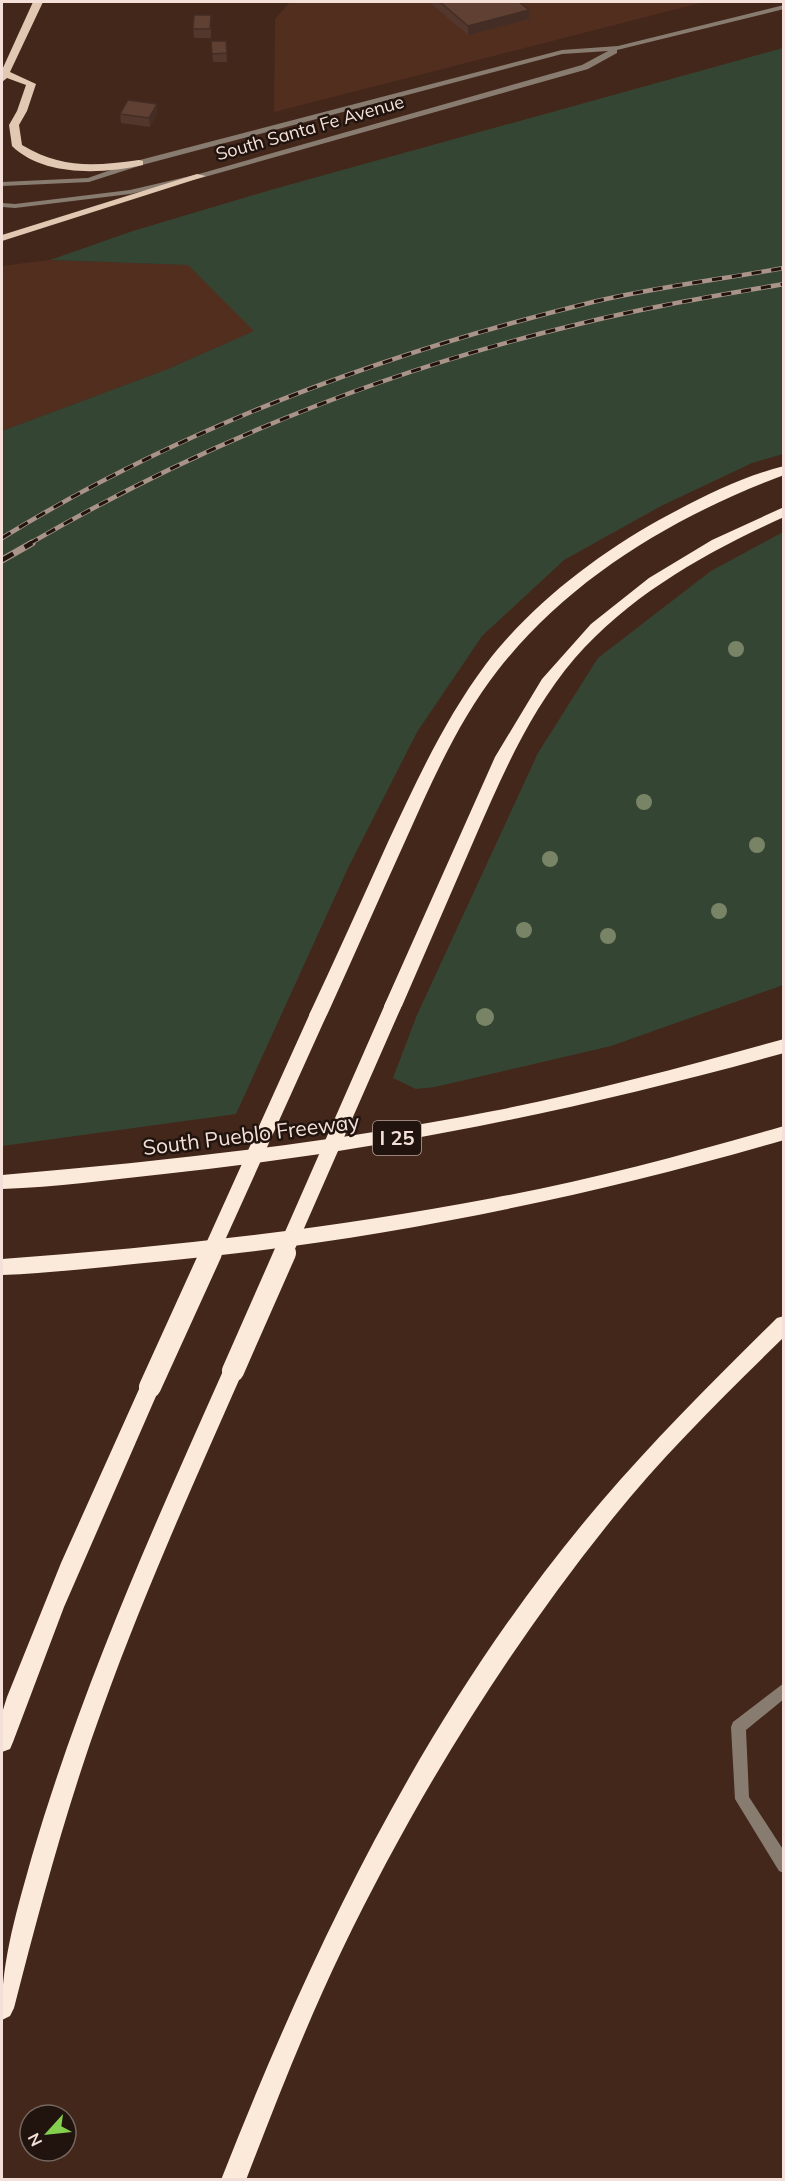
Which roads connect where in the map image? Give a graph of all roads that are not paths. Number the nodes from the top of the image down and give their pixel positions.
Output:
1 (38, 2) edge
2 (783, 7) edge
3 (618, 48) junction
4 (3, 76) edge
5 (139, 164) junction
6 (201, 176) junction
7 (2, 184) edge
8 (2, 205) edge
9 (2, 238) edge
10 (783, 470) edge
11 (783, 511) edge
12 (783, 1036) edge
13 (783, 1046) edge
14 (719, 1066) junction
15 (783, 1133) edge
16 (2, 1182) edge
17 (2, 1267) edge
18 (783, 1324) edge
19 (783, 1690) edge
20 (2, 1742) edge
21 (783, 1866) edge
22 (2, 2008) edge
23 (233, 2180) edge

1 - 4 main road
2 - 3 street, South Santa Fe Avenue
3 - 5 street, South Santa Fe Avenue
3 - 6 street, South Santa Fe Avenue
4 - 5 main road
5 - 7 street, South Santa Fe Avenue
6 - 8 street, South Santa Fe Avenue
6 - 9 main road
10 - 20 highway, bridge
11 - 22 highway, bridge
12 - 14 highway
13 - 14 highway, South Pueblo Freeway / I 25
14 - 16 highway, South Pueblo Freeway / I 25
15 - 17 highway
18 - 23 highway
19 - 21 street

